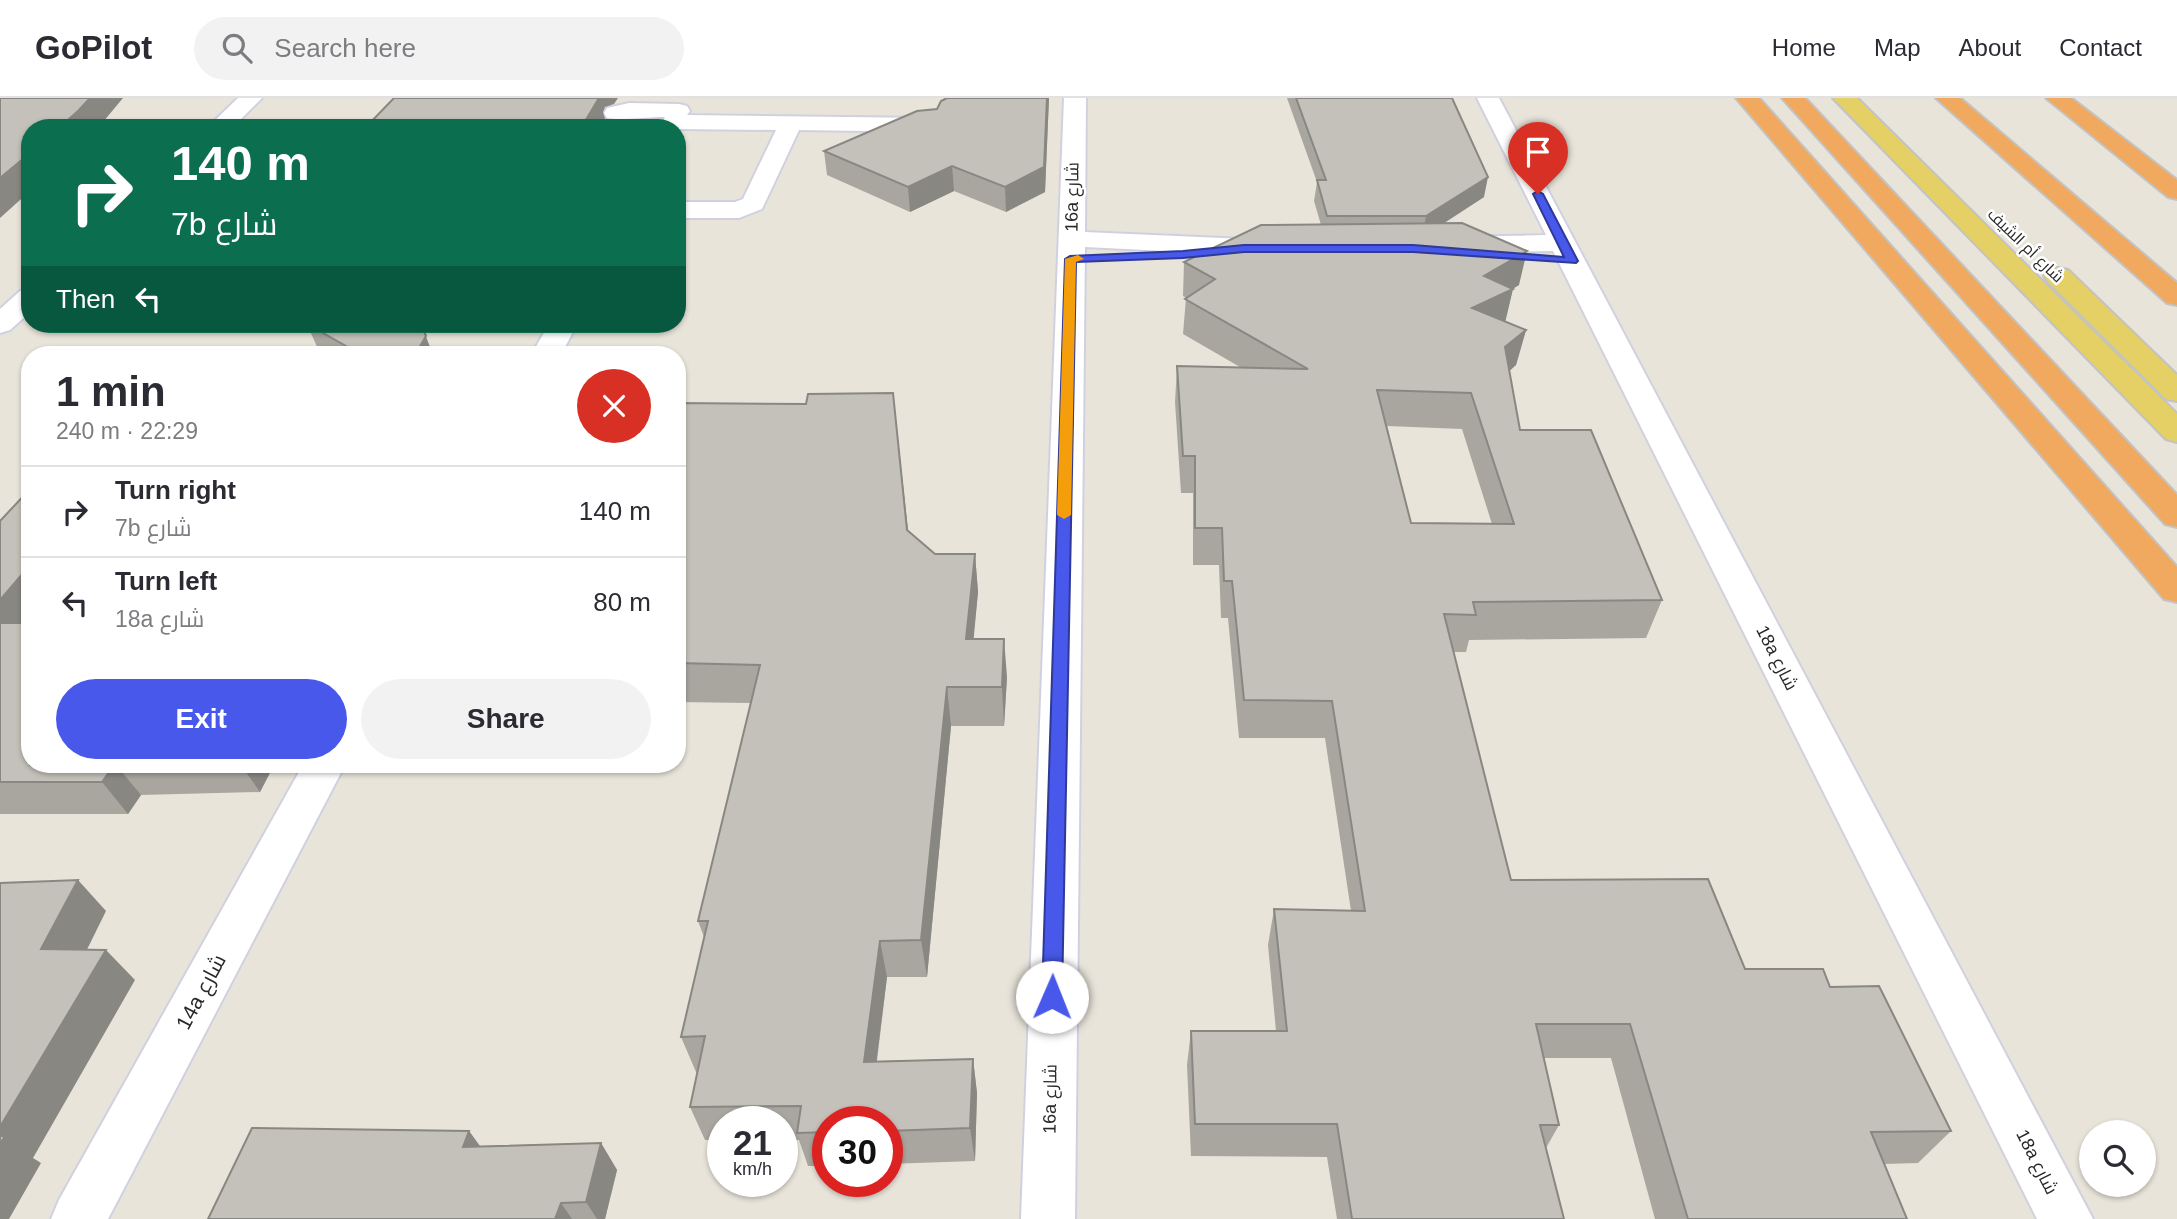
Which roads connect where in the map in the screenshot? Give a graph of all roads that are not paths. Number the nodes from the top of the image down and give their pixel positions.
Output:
1 (251, 98) edge
2 (1074, 98) edge
3 (1488, 98) edge
4 (1747, 98) edge
5 (1793, 98) edge
6 (1844, 98) edge
7 (1875, 98) edge
8 (1947, 98) edge
9 (2057, 98) edge
10 (615, 113) dead end
11 (677, 115) edge
12 (228, 119) edge
13 (791, 123) junction
14 (930, 125) edge
15 (2177, 191) edge
16 (686, 210) edge
17 (2011, 231) dead end
18 (1296, 248) edge
19 (1071, 249) junction
20 (1431, 249) edge
21 (1567, 252) junction
22 (2041, 259) dead end
23 (2177, 297) edge
24 (21, 304) edge
25 (3, 319) edge
26 (2177, 392) edge
27 (2177, 432) edge
28 (2177, 516) edge
29 (2177, 590) edge
30 (320, 773) edge
31 (78, 1219) edge
32 (1048, 1219) edge
33 (2066, 1219) edge

1 - 12 street
2 - 19 street, 16a شارع
3 - 21 street, 18a شارع
4 - 29 highway
5 - 28 highway
6 - 27 main road
7 - 17 main road, شارع أم الشيف
8 - 23 highway
9 - 15 highway
10 - 11 street
11 - 13 street
13 - 14 street
13 - 16 street
18 - 19 street
19 - 32 street, 16a شارع
20 - 21 street
21 - 33 street, 18a شارع
22 - 26 main road, شارع أم الشيف
24 - 25 street
30 - 31 street, 14a شارع

